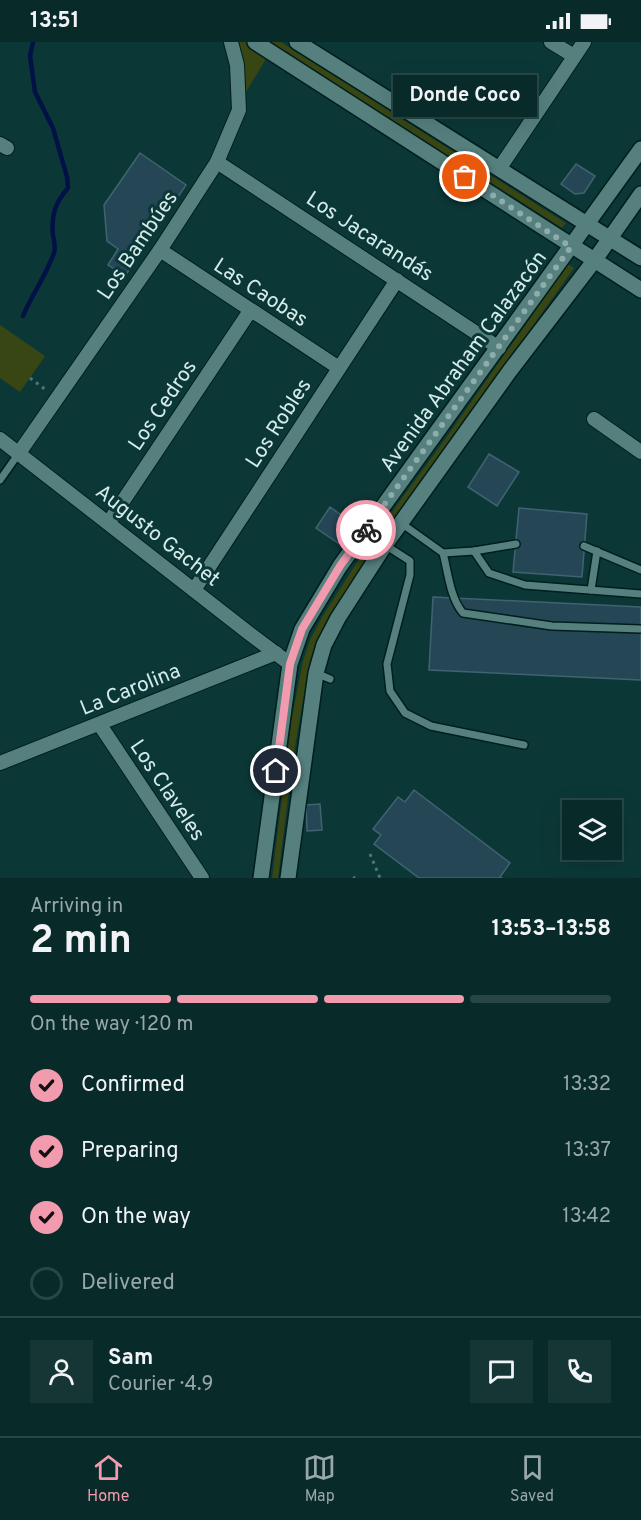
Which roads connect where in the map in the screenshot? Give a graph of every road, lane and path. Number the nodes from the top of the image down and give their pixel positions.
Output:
1 (231, 42) edge
2 (255, 42) edge
3 (297, 42) edge
4 (551, 42) edge
5 (584, 42) edge
6 (574, 56) junction
7 (641, 149) edge
8 (217, 162) junction
9 (499, 169) junction
10 (641, 194) edge
11 (587, 224) junction
12 (610, 238) junction
13 (571, 247) junction
14 (160, 250) junction
15 (641, 258) edge
16 (594, 261) junction
17 (398, 280) junction
18 (641, 290) edge
19 (250, 311) junction
20 (499, 348) junction
21 (339, 368) junction
22 (30, 378) dead end
23 (58, 398) junction
24 (594, 419) dead end
25 (0, 439) edge
26 (641, 452) edge
27 (19, 453) junction
28 (0, 480) edge
29 (109, 522) junction
30 (401, 523) junction
31 (516, 544) dead end
32 (385, 545) junction
33 (584, 546) dead end
34 (474, 551) junction
35 (597, 551) junction
36 (443, 553) junction
37 (641, 570) edge
38 (194, 590) junction
39 (591, 590) junction
40 (641, 594) edge
41 (641, 629) edge
42 (276, 653) junction
43 (290, 664) junction
44 (99, 724) junction
45 (524, 745) dead end
46 (0, 763) edge
47 (370, 854) dead end
48 (202, 878) edge
49 (261, 878) edge
50 (288, 878) edge
51 (380, 878) edge

1 - 8 street, Los Bambúes
2 - 13 main road
3 - 9 main road
4 - 6 street
5 - 6 street
6 - 9 street
7 - 11 main road, Avenida Abraham Calazacón
8 - 14 street, Los Bambúes
8 - 17 street, Los Jacarandás
9 - 11 main road
10 - 12 main road, Avenida Abraham Calazacón
11 - 12 main road
11 - 13 main road, Avenida Abraham Calazacón
12 - 15 main road
12 - 16 main road, Avenida Abraham Calazacón
13 - 16 main road
13 - 20 main road, Avenida Abraham Calazacón
14 - 19 street, Las Caobas
14 - 23 street, Los Bambúes
16 - 18 main road
16 - 30 main road, Avenida Abraham Calazacón
17 - 20 street, Los Jacarandás
17 - 21 street, Los Robles
19 - 21 street, Las Caobas
19 - 29 street, Los Cedros
20 - 43 main road, Avenida Abraham Calazacón
21 - 38 street, Los Robles
22 - 23 path
23 - 27 street, Los Bambúes
24 - 26 street
25 - 27 street, Augusto Gachet
27 - 28 lane
27 - 29 street, Augusto Gachet
29 - 38 street, Augusto Gachet
30 - 32 main road, Avenida Abraham Calazacón
30 - 36 lane
31 - 34 lane
32 - 45 lane
32 - 50 main road, Avenida Abraham Calazacón
33 - 35 lane
34 - 36 lane
34 - 39 lane
35 - 37 lane
35 - 39 lane
36 - 41 lane
38 - 42 street, Augusto Gachet
39 - 40 lane
42 - 43 street, Augusto Gachet
42 - 44 street, La Carolina
43 - 49 main road, Avenida Abraham Calazacón
44 - 46 street, La Carolina
44 - 48 street, Los Claveles
47 - 51 path

